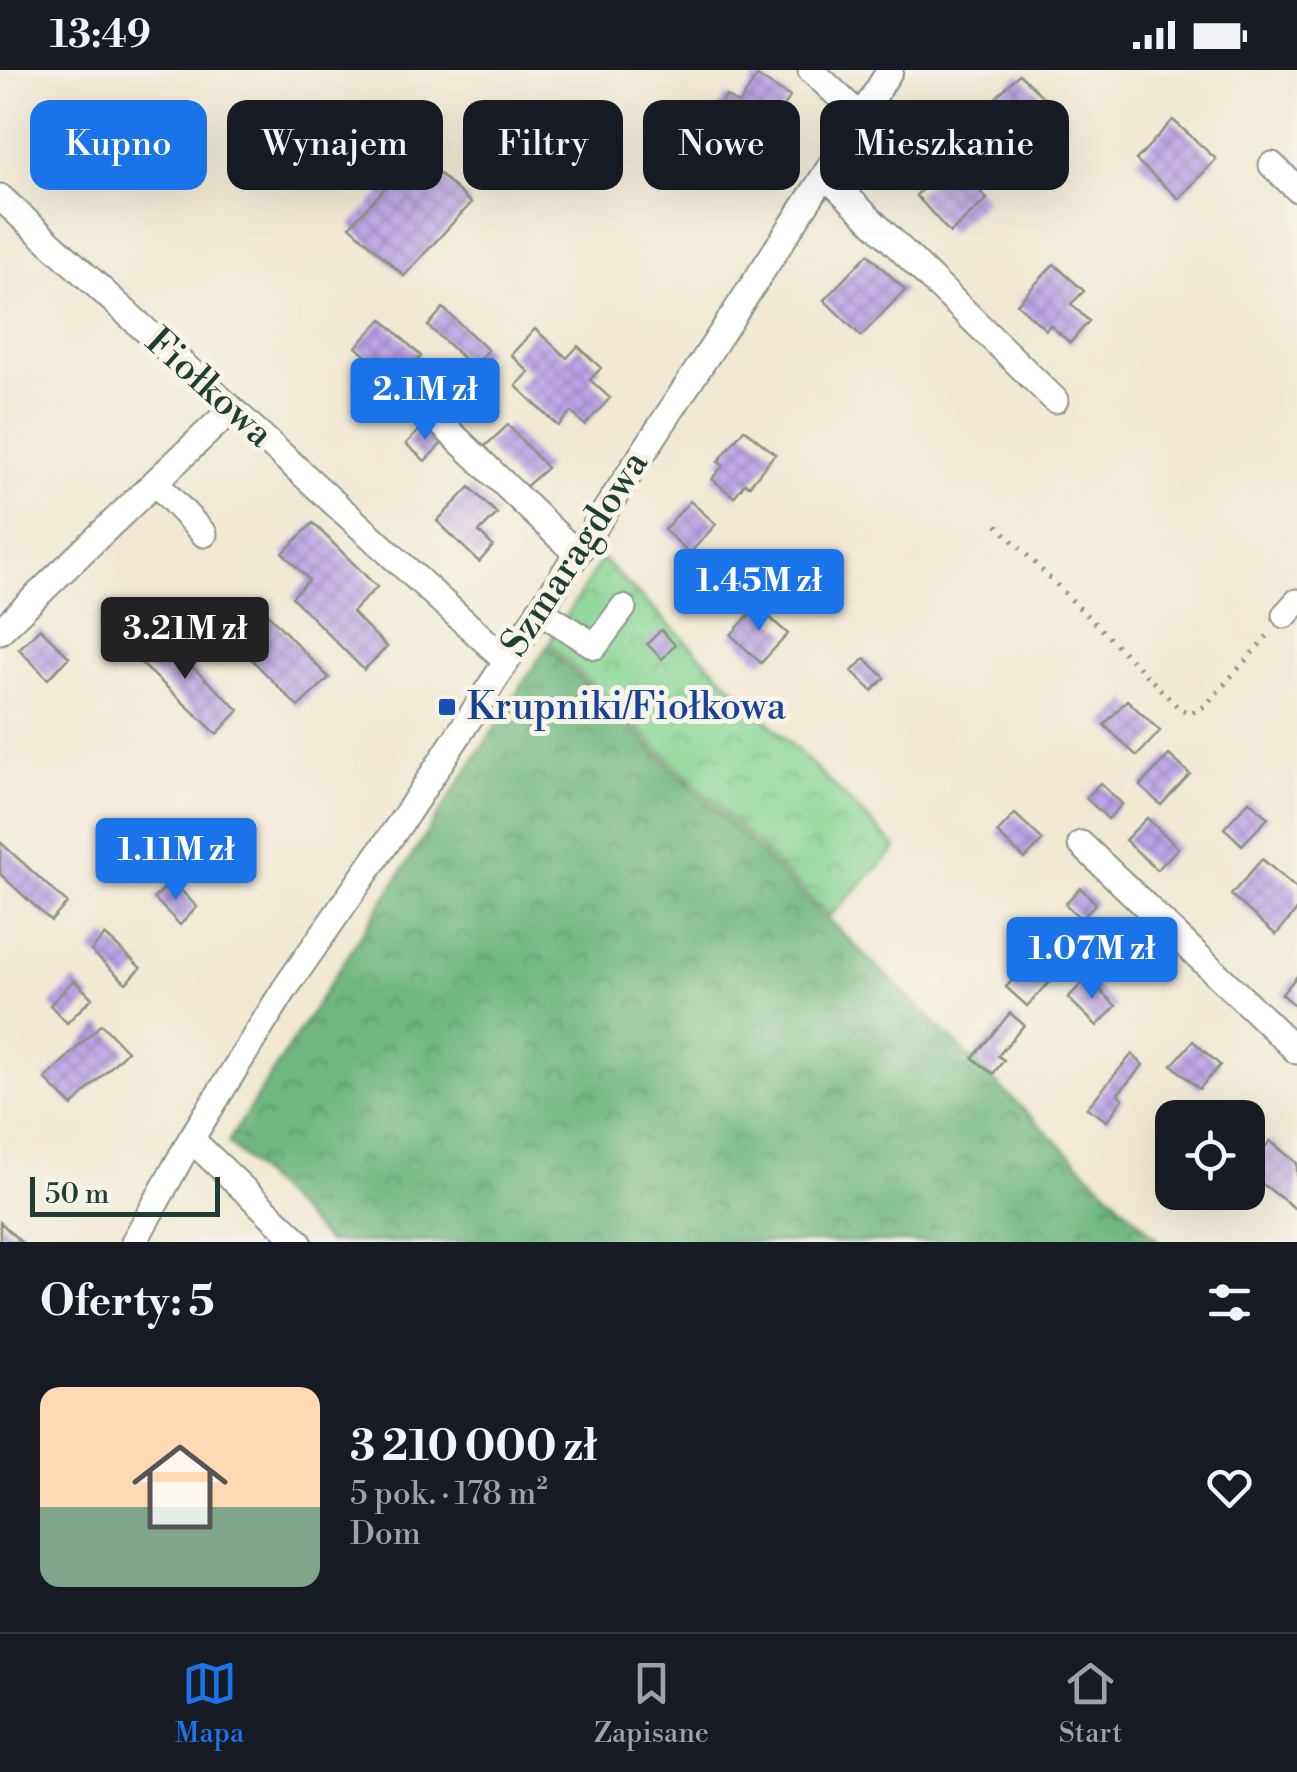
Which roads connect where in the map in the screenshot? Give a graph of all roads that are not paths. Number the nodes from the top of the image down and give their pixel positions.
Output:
1 (811, 70) edge
2 (890, 70) edge
3 (844, 100) edge
4 (872, 100) edge
5 (1272, 165) dead end
6 (820, 183) edge
7 (1297, 189) edge
8 (842, 190) edge
9 (0, 197) edge
10 (1055, 400) dead end
11 (425, 408) dead end
12 (232, 409) junction
13 (154, 482) junction
14 (204, 534) dead end
15 (576, 553) junction
16 (623, 608) dead end
17 (539, 610) junction
18 (0, 631) edge
19 (506, 660) junction
20 (1080, 844) dead end
21 (1297, 1050) edge
22 (191, 1140) junction
23 (134, 1242) edge
24 (299, 1242) edge

1 - 3 street
2 - 4 street, Szmaragdowa
5 - 7 street
6 - 15 street, Szmaragdowa
8 - 10 street
9 - 12 street, Fiołkowa
11 - 15 street
12 - 13 street
12 - 19 street, Fiołkowa
13 - 14 street
13 - 18 street
15 - 17 street, Szmaragdowa
16 - 17 street
17 - 19 street, Szmaragdowa
19 - 22 street, Szmaragdowa
20 - 21 street
22 - 23 street, Szmaragdowa
22 - 24 street

